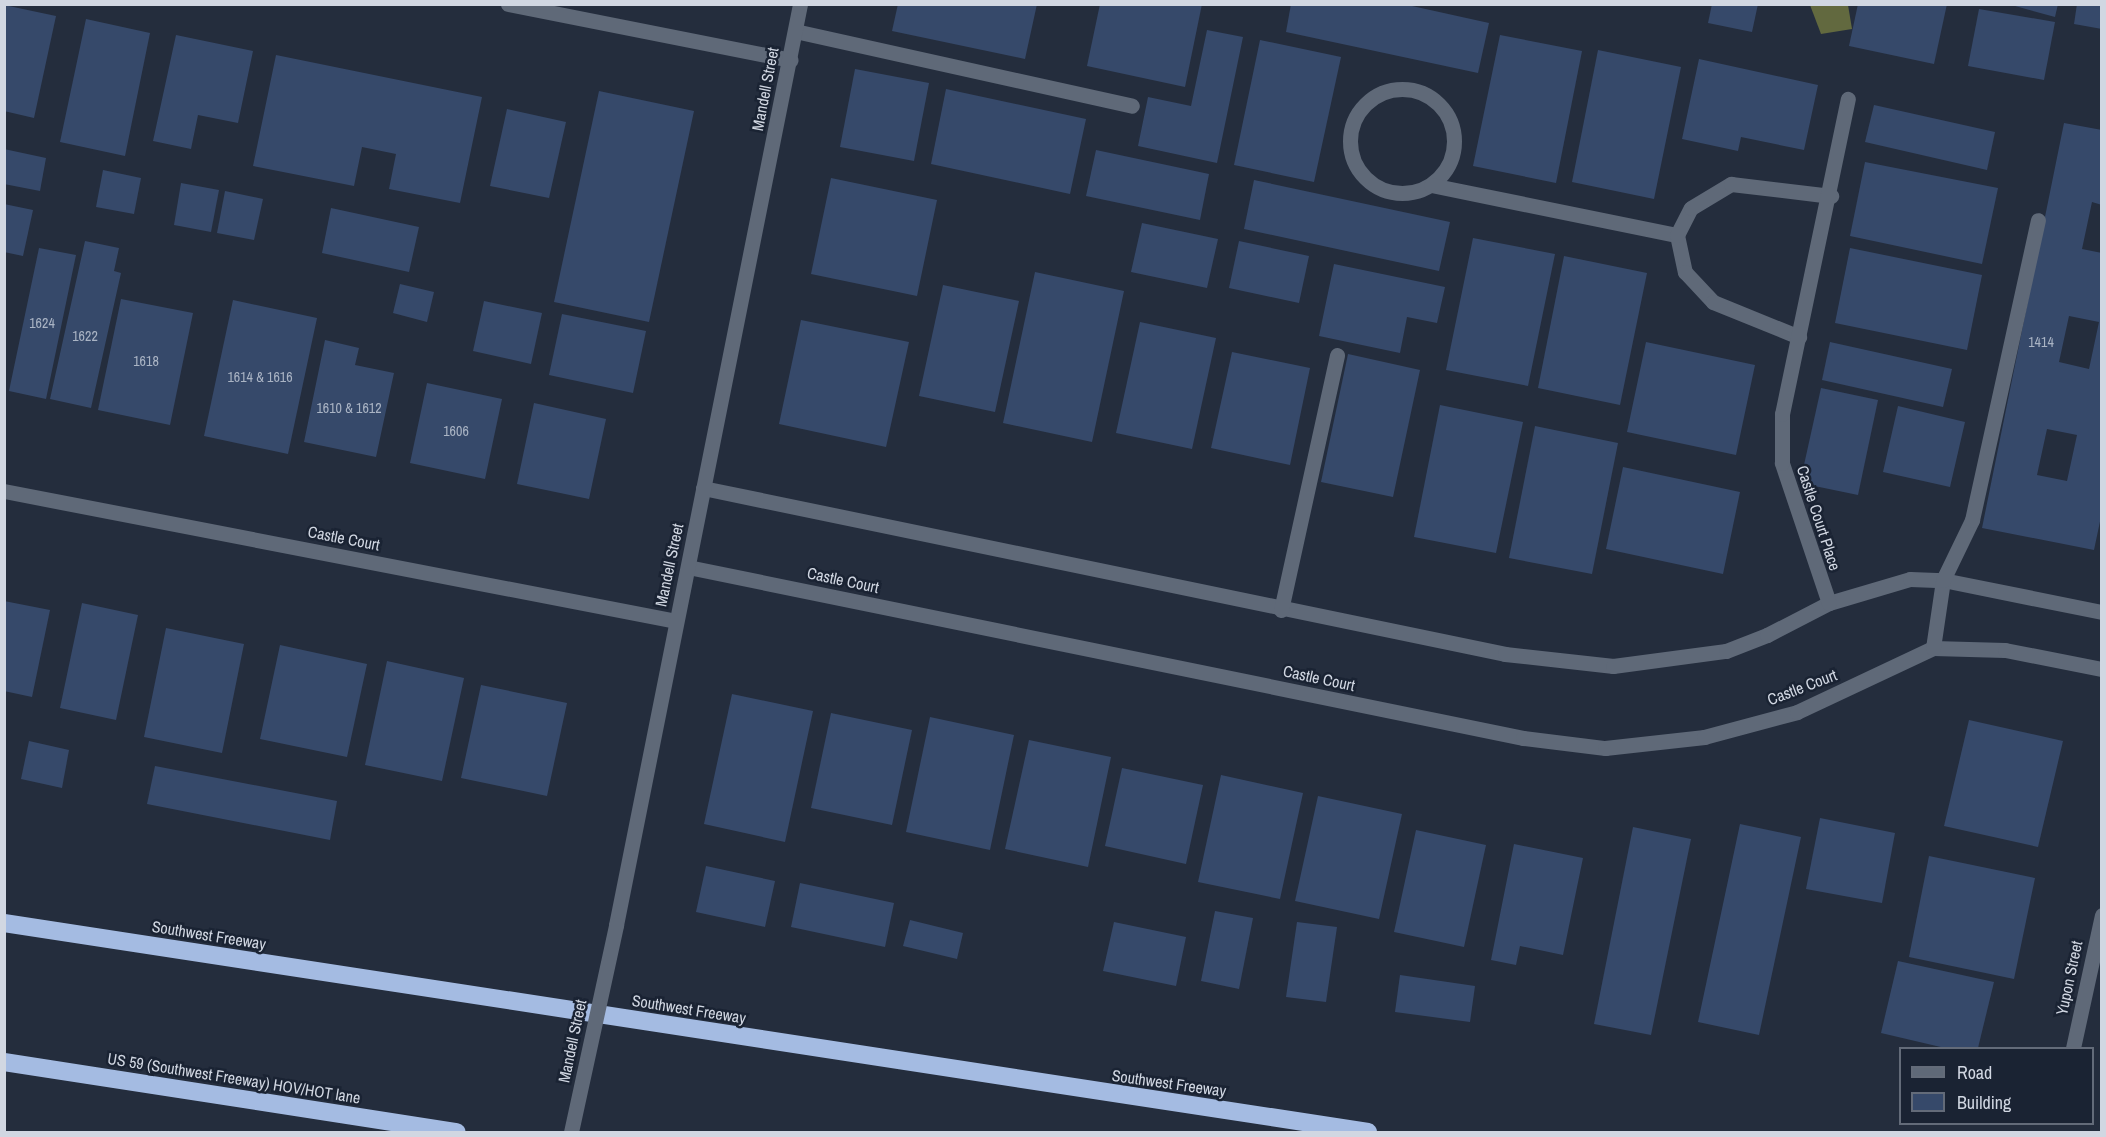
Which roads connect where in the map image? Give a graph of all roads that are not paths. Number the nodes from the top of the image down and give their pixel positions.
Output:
1 (508, 4) edge
2 (800, 4) edge
3 (795, 31) junction
4 (790, 60) junction
5 (1848, 99) dead end
6 (1132, 106) dead end
7 (1431, 184) junction
8 (1831, 196) junction
9 (2038, 220) dead end
10 (1677, 235) junction
11 (1799, 337) junction
12 (1337, 355) dead end
13 (703, 488) junction
14 (4, 491) edge
15 (688, 567) junction
16 (1943, 580) junction
17 (1829, 603) junction
18 (1281, 610) junction
19 (2102, 612) edge
20 (676, 621) junction
21 (1933, 648) junction
22 (2102, 669) edge
23 (2102, 915) edge
24 (4, 922) edge
25 (2073, 1047) edge
26 (4, 1062) edge
27 (457, 1132) edge
28 (571, 1132) edge
29 (1368, 1132) edge

1 - 4 street
2 - 3 street, Mandell Street
3 - 4 street, Mandell Street
3 - 6 street
4 - 13 street, Mandell Street
5 - 8 street, Castle Court Place
7 - 7 street
7 - 10 street
8 - 10 street
8 - 11 street, Castle Court Place
9 - 16 street
10 - 11 street
11 - 17 street, Castle Court Place
12 - 18 street
13 - 15 street, Mandell Street
13 - 18 street
14 - 20 street, Castle Court
15 - 20 street, Mandell Street
15 - 21 street, Castle Court
16 - 17 street
16 - 19 street
16 - 21 street
17 - 18 street
20 - 28 street, Mandell Street, bridge
21 - 22 street, Castle Court
23 - 25 street, Yupon Street
24 - 29 highway, Southwest Freeway
26 - 27 highway, US 59 (Southwest Freeway) HOV/HOT lane

